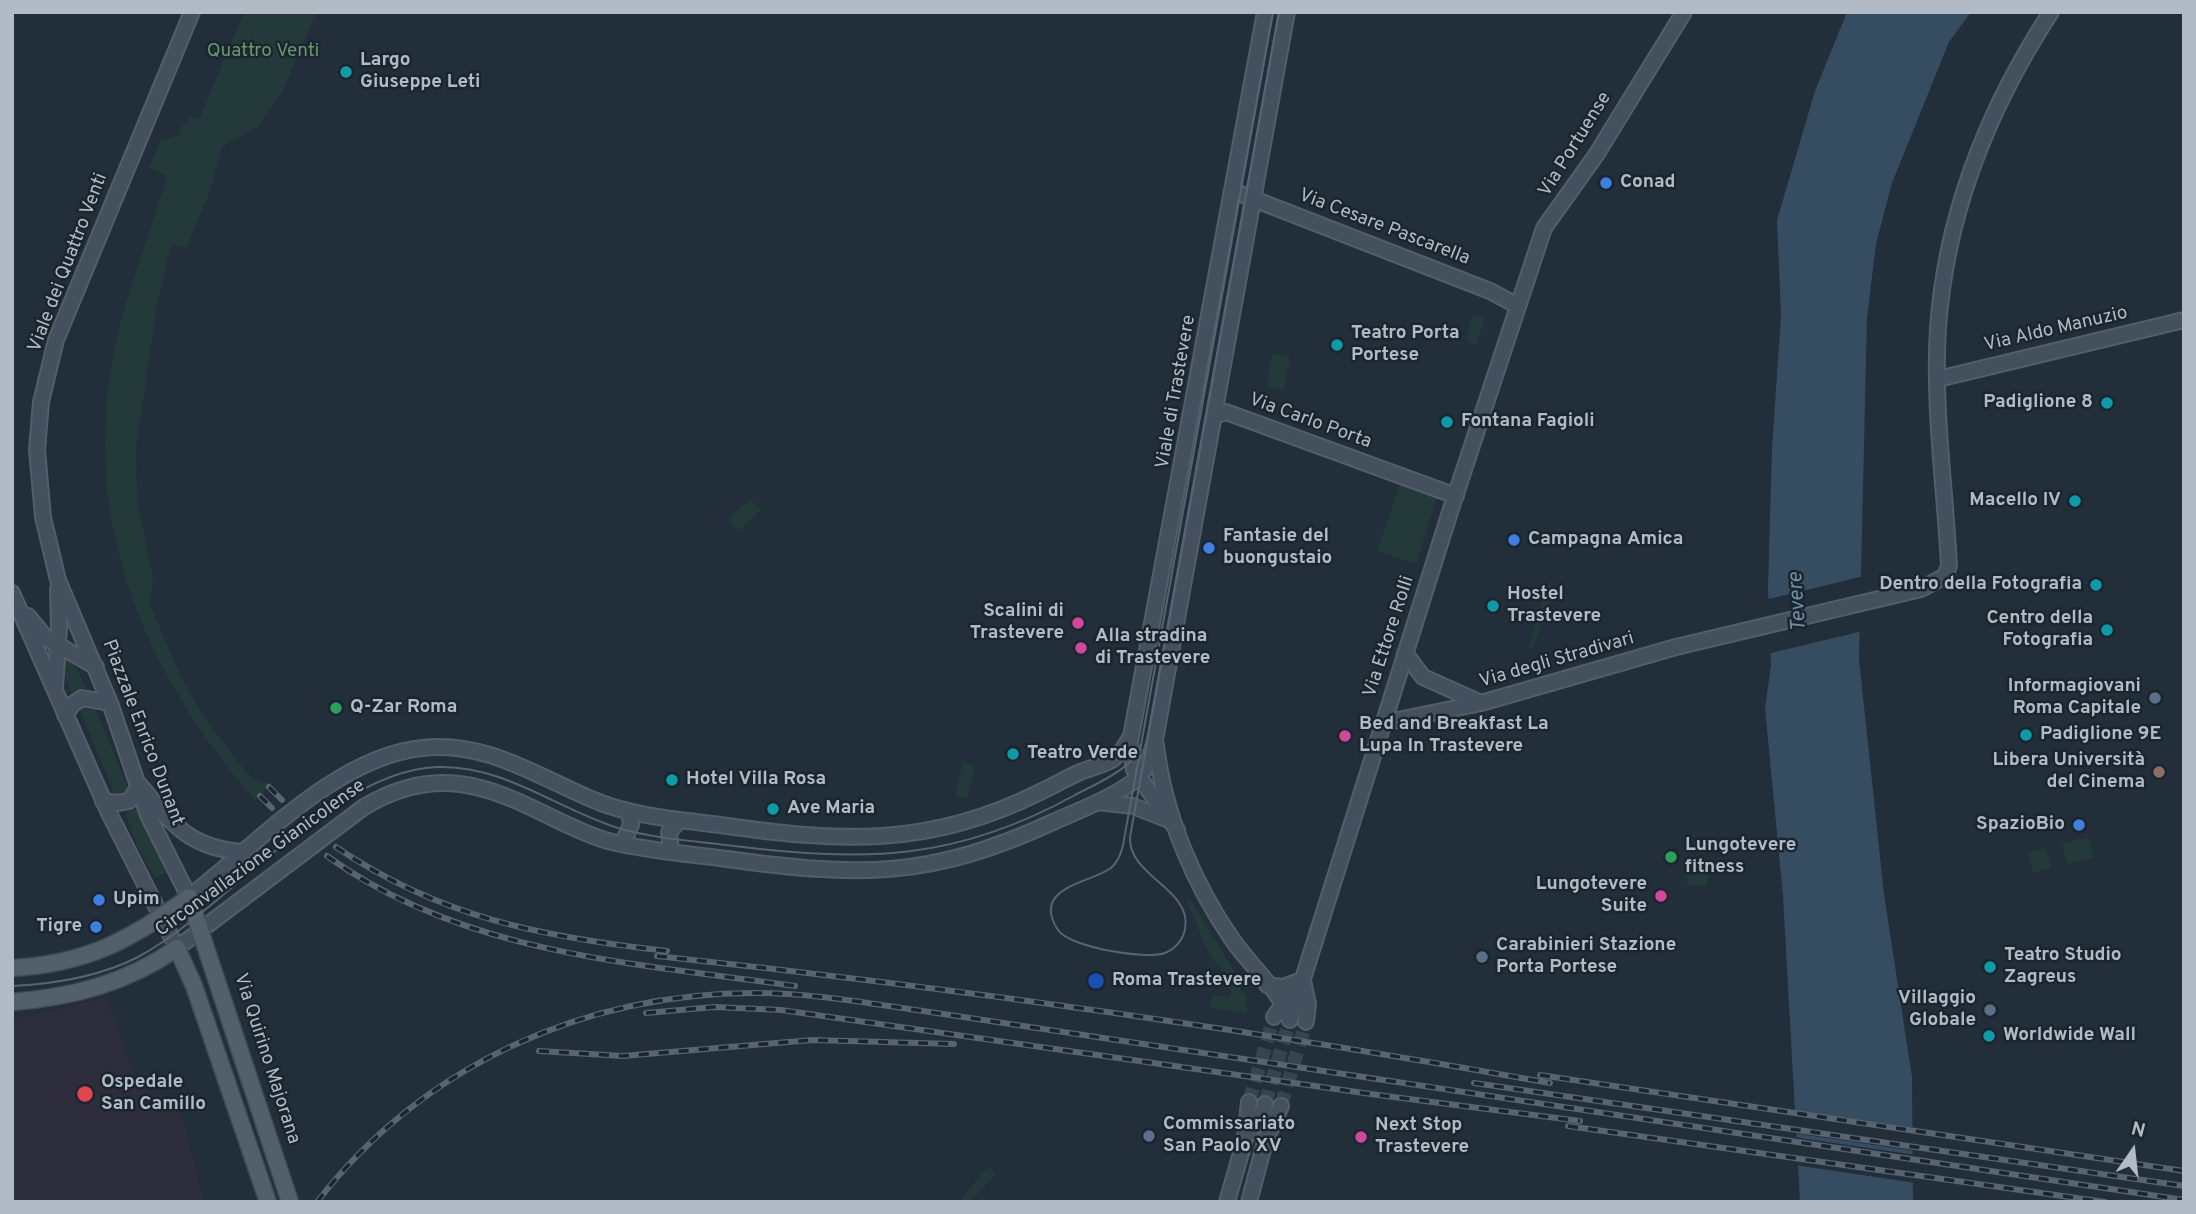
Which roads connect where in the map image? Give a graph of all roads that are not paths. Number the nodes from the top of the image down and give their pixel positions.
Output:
1 (192, 12) edge
2 (1265, 12) edge
3 (1287, 12) edge
4 (1684, 12) edge
5 (2051, 12) edge
6 (1233, 191) junction
7 (1254, 198) junction
8 (1518, 306) junction
9 (2184, 320) edge
10 (1938, 379) junction
11 (1214, 416) junction
12 (1456, 496) junction
13 (58, 580) junction
14 (15, 598) edge
15 (59, 613) junction
16 (33, 622) junction
17 (58, 645) junction
18 (1405, 653) junction
19 (96, 667) junction
20 (54, 690) junction
21 (110, 703) junction
22 (1481, 703) junction
23 (65, 715) junction
24 (1383, 723) junction
25 (1131, 736) junction
26 (1155, 740) junction
27 (1098, 768) junction
28 (1138, 777) junction
29 (140, 785) junction
30 (103, 801) junction
31 (1093, 804) junction
32 (629, 811) junction
33 (680, 820) junction
34 (1177, 830) junction
35 (622, 844) junction
36 (244, 852) junction
37 (671, 852) junction
38 (188, 897) junction
39 (161, 918) junction
40 (202, 930) junction
41 (177, 948) junction
42 (12, 968) edge
43 (1302, 980) junction
44 (1267, 985) junction
45 (12, 1002) edge
46 (1282, 1004) junction
47 (1306, 1022) tunnel mouth
48 (1247, 1107) tunnel mouth
49 (1279, 1113) tunnel mouth
50 (1245, 1139) junction
51 (1265, 1142) junction
52 (268, 1202) edge
53 (290, 1202) edge
54 (1227, 1202) edge
55 (1249, 1202) edge

1 - 13 main road, Viale dei Quattro Venti
2 - 6 main road, Viale di Trastevere
3 - 7 main road
4 - 8 main road, Via Portuense
5 - 10 main road, Via degli Stradivari
6 - 7 main road, Via Cesare Pascarella
6 - 25 main road, Viale di Trastevere
7 - 8 main road, Via Cesare Pascarella
7 - 11 main road
8 - 12 main road, Via Ettore Rolli
9 - 10 main road, Via Aldo Manuzio
10 - 22 main road, Via degli Stradivari
11 - 12 main road, Via Carlo Porta
11 - 26 main road
12 - 18 main road, Via Ettore Rolli
13 - 15 main road
13 - 19 main road, Piazzale Enrico Dunant
14 - 16 main road
14 - 20 main road
15 - 16 main road
15 - 17 main road
16 - 17 main road
17 - 19 main road
17 - 20 main road
18 - 22 main road
18 - 24 main road, Via Ettore Rolli
19 - 21 main road, Piazzale Enrico Dunant
20 - 23 main road
21 - 23 main road
21 - 29 main road, Piazzale Enrico Dunant
22 - 24 main road, Via degli Stradivari
23 - 30 main road
24 - 43 main road, Via Ettore Rolli
25 - 27 main road, Circonvallazione Gianicolense
25 - 28 main road, Viale di Trastevere
26 - 28 main road
26 - 34 main road
27 - 28 main road
27 - 33 main road, Circonvallazione Gianicolense
28 - 31 main road, Circonvallazione Gianicolense
28 - 34 main road
29 - 30 main road
29 - 36 main road
29 - 38 main road, Piazzale Enrico Dunant
30 - 39 main road
31 - 34 main road
31 - 37 main road, Circonvallazione Gianicolense
32 - 33 main road, Circonvallazione Gianicolense
32 - 35 main road
32 - 36 main road, Circonvallazione Gianicolense
33 - 37 main road
34 - 44 main road
35 - 37 main road, Circonvallazione Gianicolense
35 - 40 main road, Circonvallazione Gianicolense
36 - 38 main road, Circonvallazione Gianicolense
38 - 39 main road, Circonvallazione Gianicolense
38 - 40 main road, Piazzale Enrico Dunant
39 - 41 main road
39 - 42 main road, Circonvallazione Gianicolense
40 - 41 main road, Circonvallazione Gianicolense
40 - 53 main road, Via Quirino Majorana
41 - 45 main road, Circonvallazione Gianicolense
41 - 52 main road
43 - 44 main road
43 - 46 main road, Via Ettore Rolli
43 - 46 main road, Via Ettore Rolli
43 - 47 main road
44 - 46 main road
44 - 46 main road, Via Ettore Rolli
48 - 50 main road
49 - 51 main road
50 - 51 main road
50 - 54 main road
51 - 55 main road

